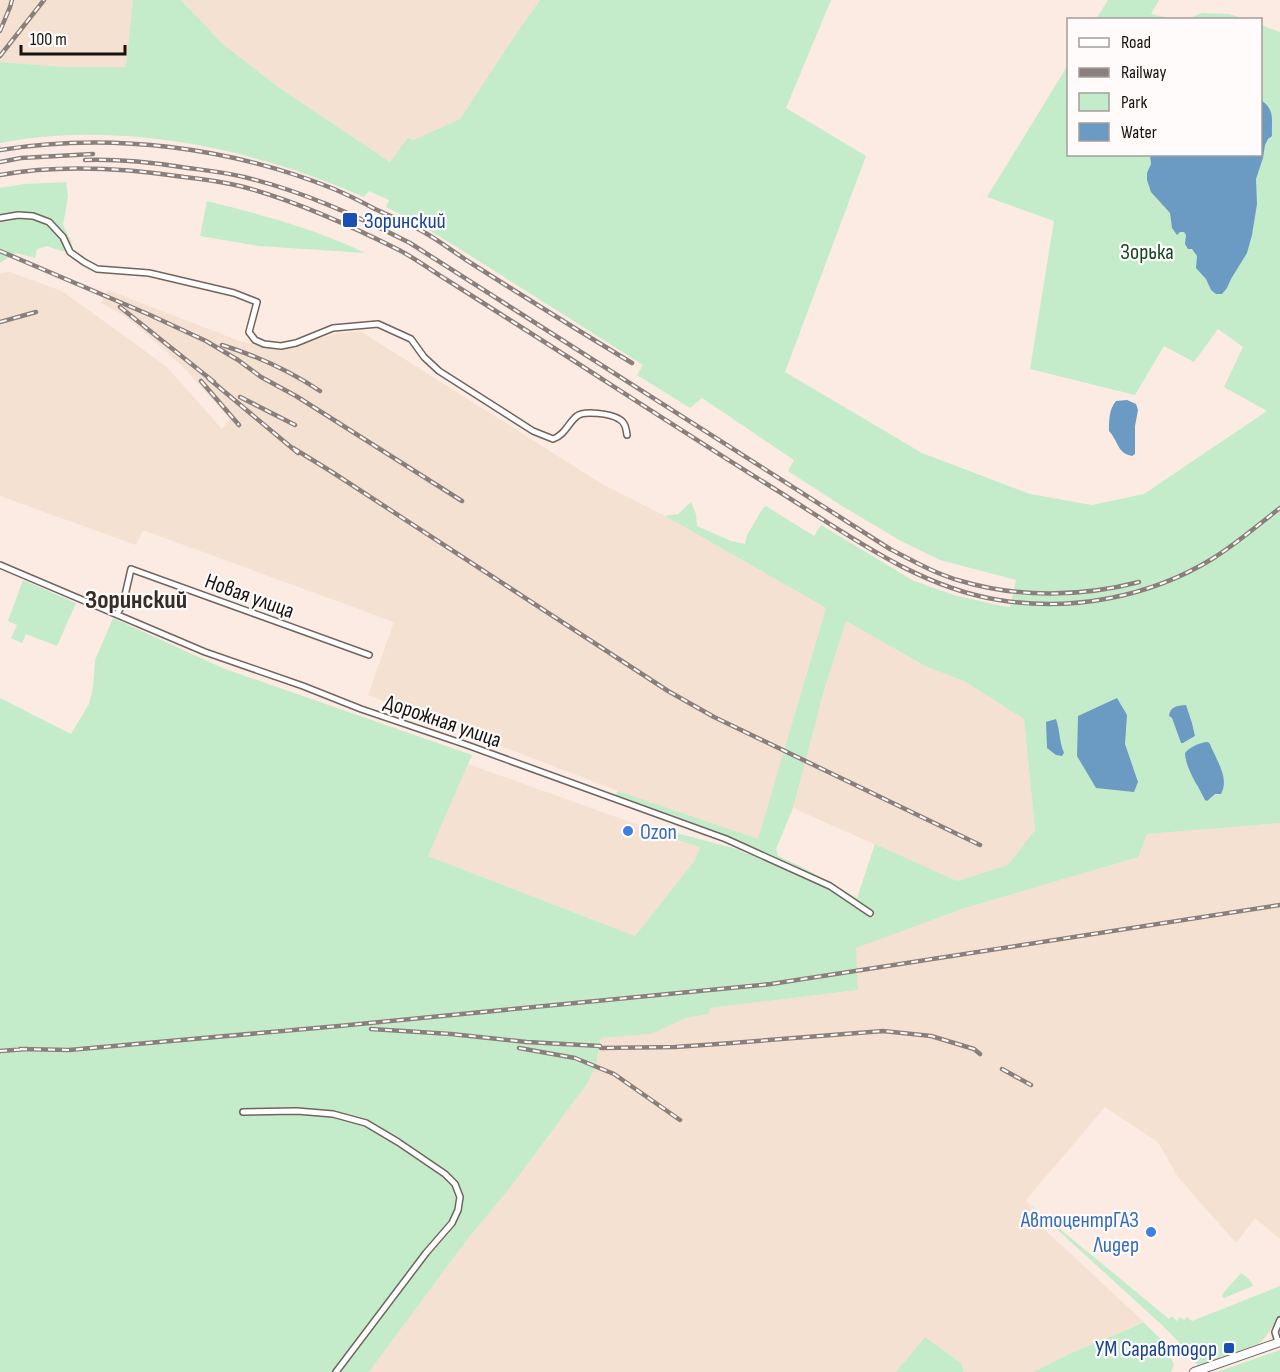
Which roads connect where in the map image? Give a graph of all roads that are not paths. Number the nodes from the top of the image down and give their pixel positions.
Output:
1 (0, 218) edge
2 (627, 435) dead end
3 (0, 565) edge
4 (117, 614) junction
5 (369, 654) dead end
6 (870, 913) dead end
7 (243, 1112) dead end
8 (1280, 1320) edge
9 (1279, 1342) edge
10 (336, 1372) edge
11 (1194, 1372) edge

1 - 2 street
3 - 4 street, Дорожная улица
4 - 5 street, Новая улица
4 - 6 street, Дорожная улица
7 - 10 street
8 - 9 street
9 - 11 main road

